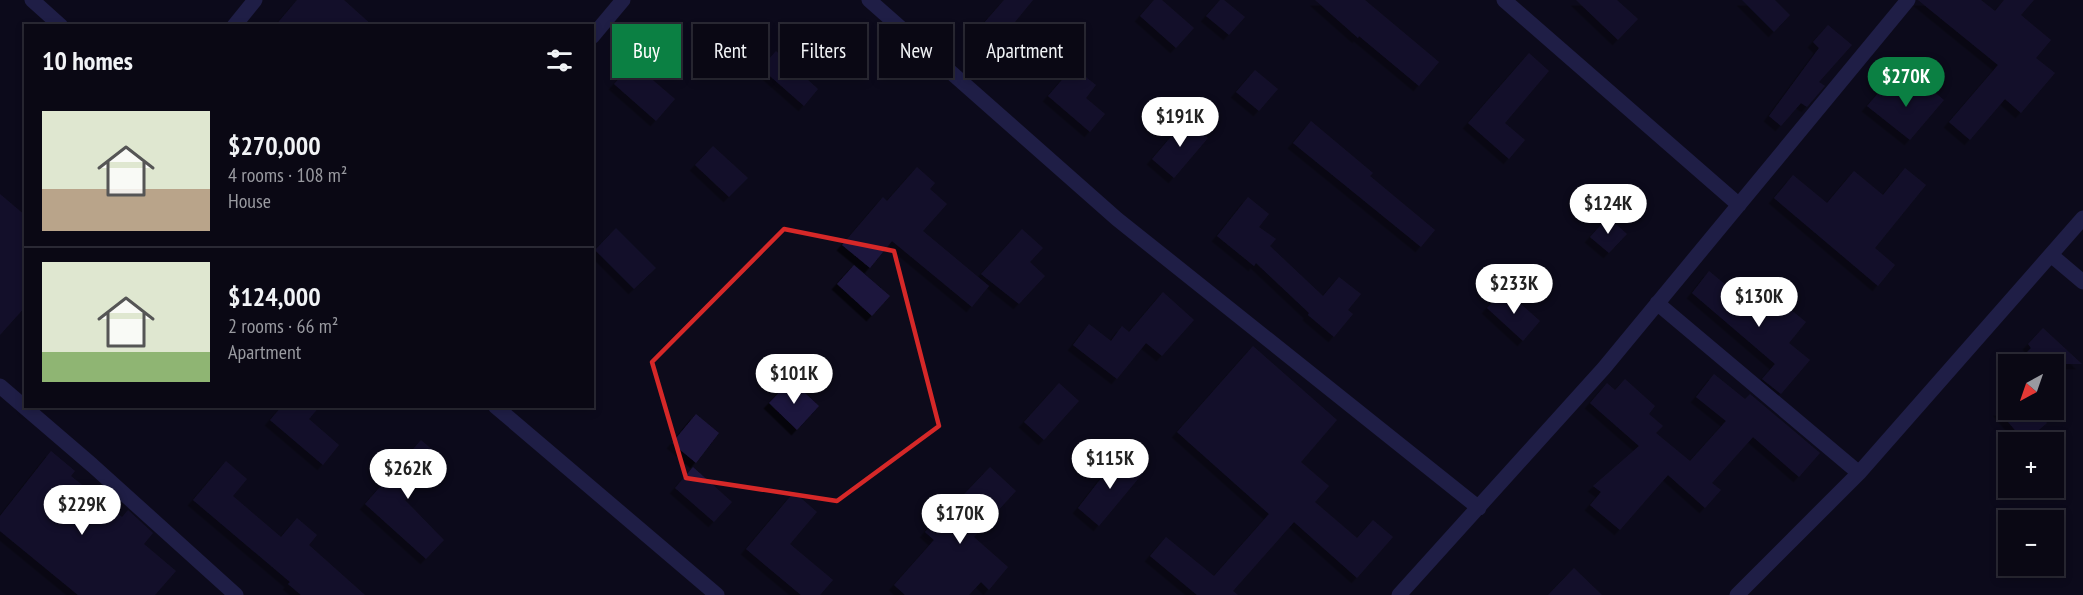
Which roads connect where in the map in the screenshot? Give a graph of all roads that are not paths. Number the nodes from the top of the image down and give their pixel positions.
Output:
1 (32, 0) edge
2 (255, 0) edge
3 (623, 0) edge
4 (868, 0) edge
5 (1504, 0) edge
6 (1908, 0) edge
7 (59, 24) edge
8 (236, 24) edge
9 (594, 35) edge
10 (1739, 205) junction
11 (2083, 218) edge
12 (2051, 255) junction
13 (2083, 282) edge
14 (1657, 303) junction
15 (0, 386) edge
16 (24, 407) edge
17 (26, 408) edge
18 (497, 408) edge
19 (1859, 473) junction
20 (1479, 508) junction
21 (236, 595) edge
22 (717, 595) edge
23 (1399, 595) edge
24 (1737, 595) edge

1 - 7 street
2 - 8 street
3 - 9 street
4 - 20 street
5 - 10 street
6 - 10 street
10 - 14 street
11 - 12 street
12 - 13 street
12 - 19 street
14 - 19 street
14 - 20 street
15 - 16 street
17 - 21 street
18 - 22 street
19 - 24 street
20 - 23 street

